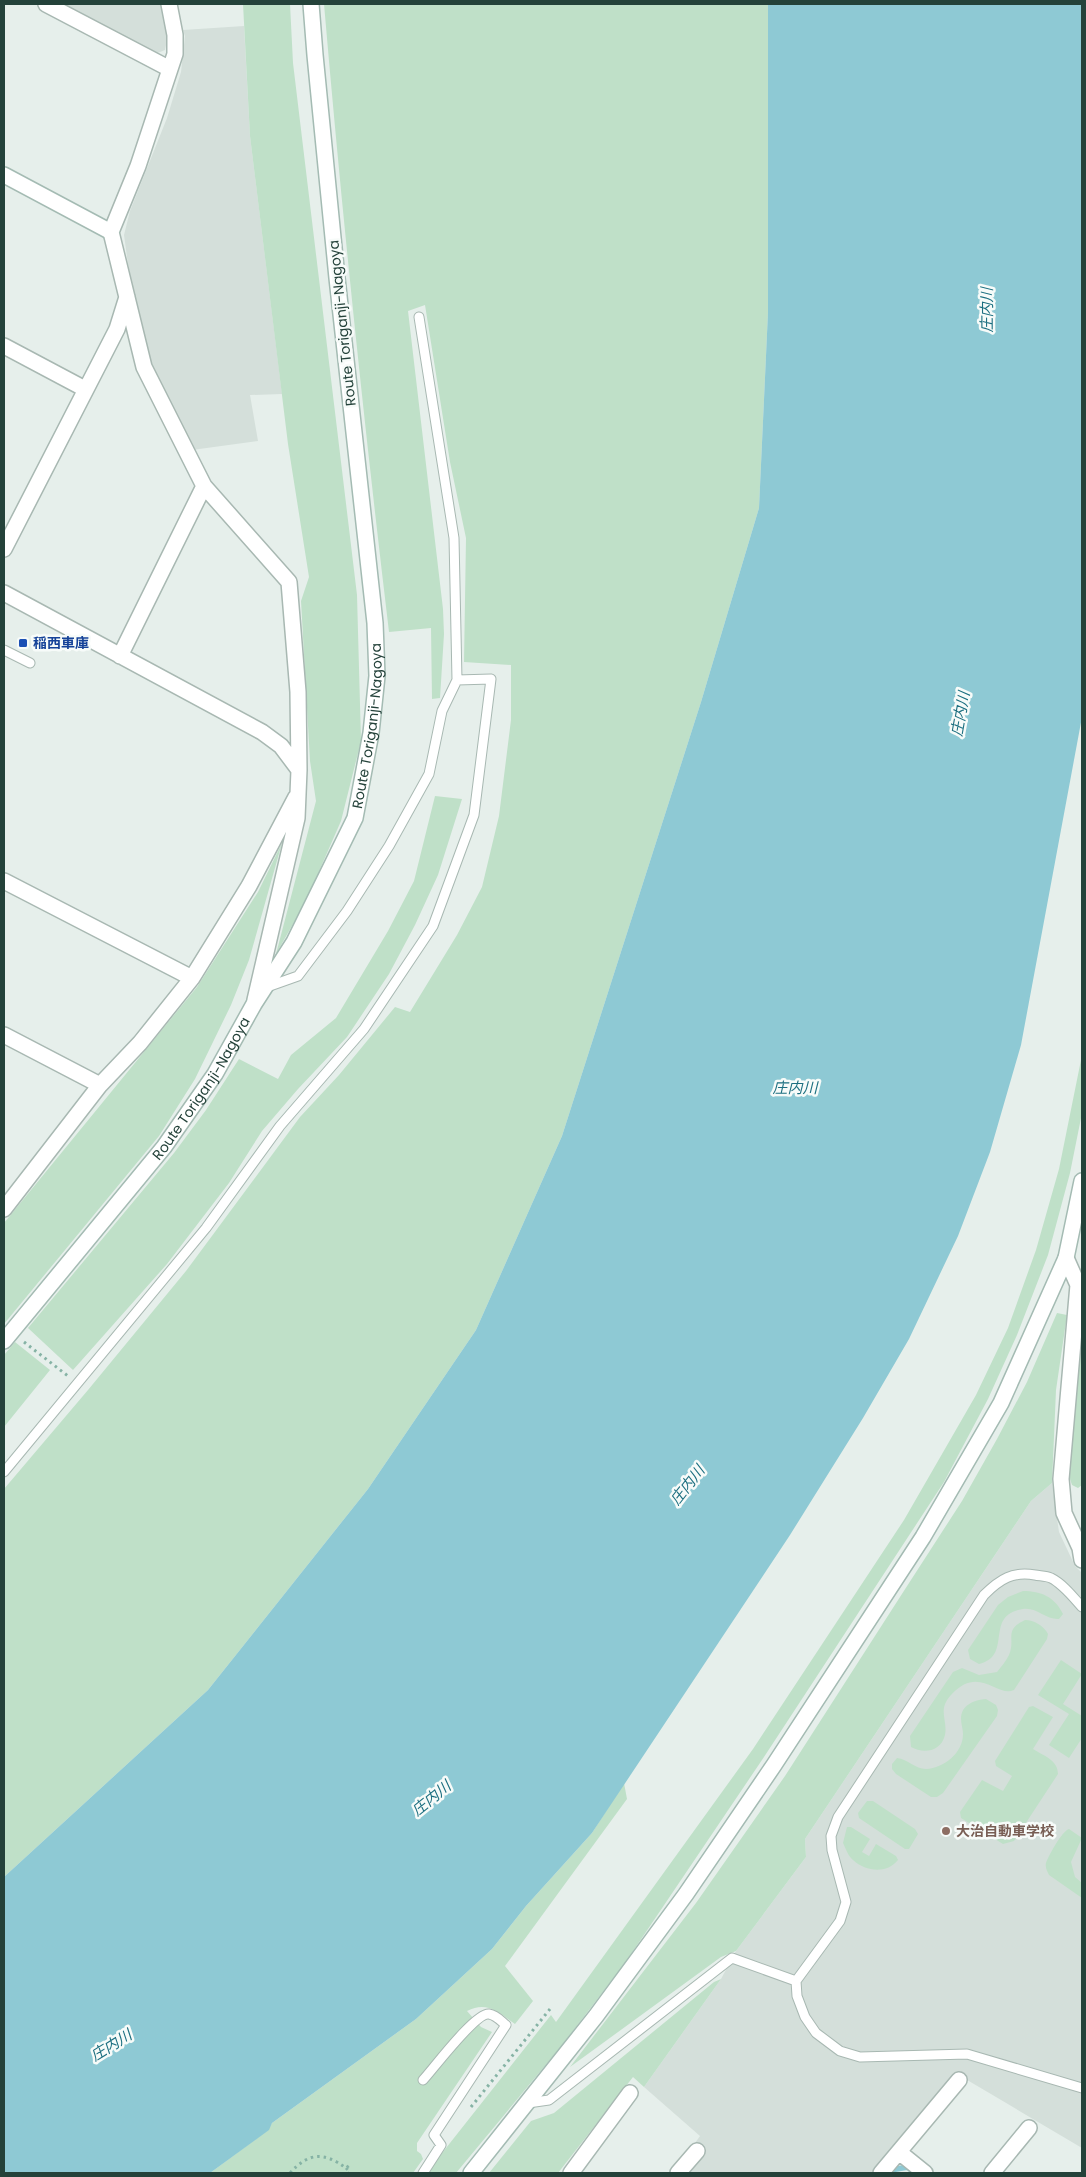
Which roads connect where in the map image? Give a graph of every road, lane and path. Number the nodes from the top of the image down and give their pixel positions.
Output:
1 (46, 4) edge
2 (169, 4) edge
3 (311, 4) edge
4 (170, 69) junction
5 (4, 175) edge
6 (111, 232) junction
7 (127, 296) junction
8 (419, 317) dead end
9 (4, 346) edge
10 (85, 389) junction
11 (204, 486) junction
12 (4, 549) edge
13 (4, 593) edge
14 (4, 650) edge
15 (120, 656) junction
16 (30, 663) dead end
17 (457, 680) junction
18 (299, 770) junction
19 (297, 796) junction
20 (4, 882) edge
21 (192, 978) junction
22 (264, 988) junction
23 (254, 1004) junction
24 (4, 1035) edge
25 (100, 1085) junction
26 (1082, 1181) edge
27 (6, 1203) edge
28 (1066, 1258) junction
29 (8, 1336) edge
30 (56, 1366) dead end
31 (4, 1472) edge
32 (1082, 1550) edge
33 (1082, 1607) edge
34 (796, 1981) junction
35 (550, 2009) dead end
36 (424, 2080) dead end
37 (959, 2080) dead end
38 (1082, 2088) edge
39 (630, 2093) dead end
40 (528, 2103) junction
41 (465, 2114) dead end
42 (1029, 2128) dead end
43 (697, 2150) dead end
44 (899, 2152) junction
45 (351, 2164) dead end
46 (346, 2168) junction
47 (290, 2173) edge
48 (348, 2173) edge
49 (423, 2173) edge
50 (471, 2173) edge
51 (571, 2173) edge
52 (678, 2173) edge
53 (881, 2173) edge
54 (925, 2173) edge
55 (992, 2173) edge

1 - 4 street
2 - 4 street
3 - 22 street, Route Toriganji-Nagoya
4 - 6 street
5 - 6 street
6 - 7 street
7 - 10 street
7 - 11 street
8 - 17 lane
9 - 10 street
10 - 12 street
11 - 15 street
11 - 18 street
13 - 15 street
14 - 16 lane
15 - 18 street
17 - 22 lane
17 - 31 lane
18 - 19 street
19 - 21 street
19 - 23 street
20 - 21 street
21 - 25 street
22 - 23 street, Route Toriganji-Nagoya
23 - 29 street, Route Toriganji-Nagoya
24 - 25 street
25 - 27 street
26 - 28 street
28 - 32 street
28 - 40 street
29 - 30 path
33 - 34 lane
34 - 38 lane
34 - 40 lane
35 - 41 path
36 - 49 lane
37 - 44 street
39 - 51 street
40 - 50 street
42 - 55 street
43 - 52 street
44 - 53 street
44 - 54 street
45 - 46 path
46 - 47 path
46 - 48 path

